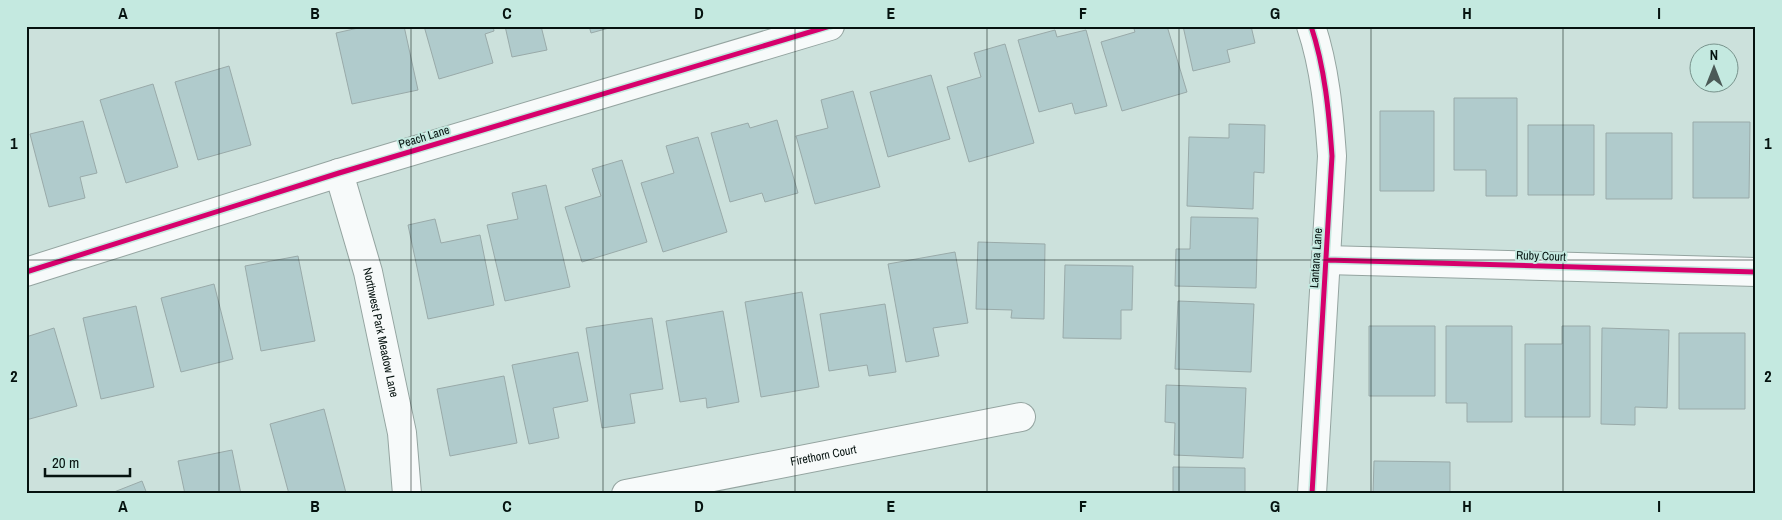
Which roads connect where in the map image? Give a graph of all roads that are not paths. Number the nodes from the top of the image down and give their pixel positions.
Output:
1 (830, 26) edge
2 (1311, 26) edge
3 (339, 173) junction
4 (1326, 260) junction
5 (26, 272) edge
6 (1756, 272) edge
7 (1021, 417) dead end
8 (407, 494) edge
9 (626, 494) edge
10 (1312, 494) edge

1 - 3 street, Peach Lane
2 - 4 street, Lantana Lane
3 - 5 street, Peach Lane
3 - 8 street, Northwest Park Meadow Lane
4 - 6 street, Ruby Court
4 - 10 street, Lantana Lane
7 - 9 street, Firethorn Court

